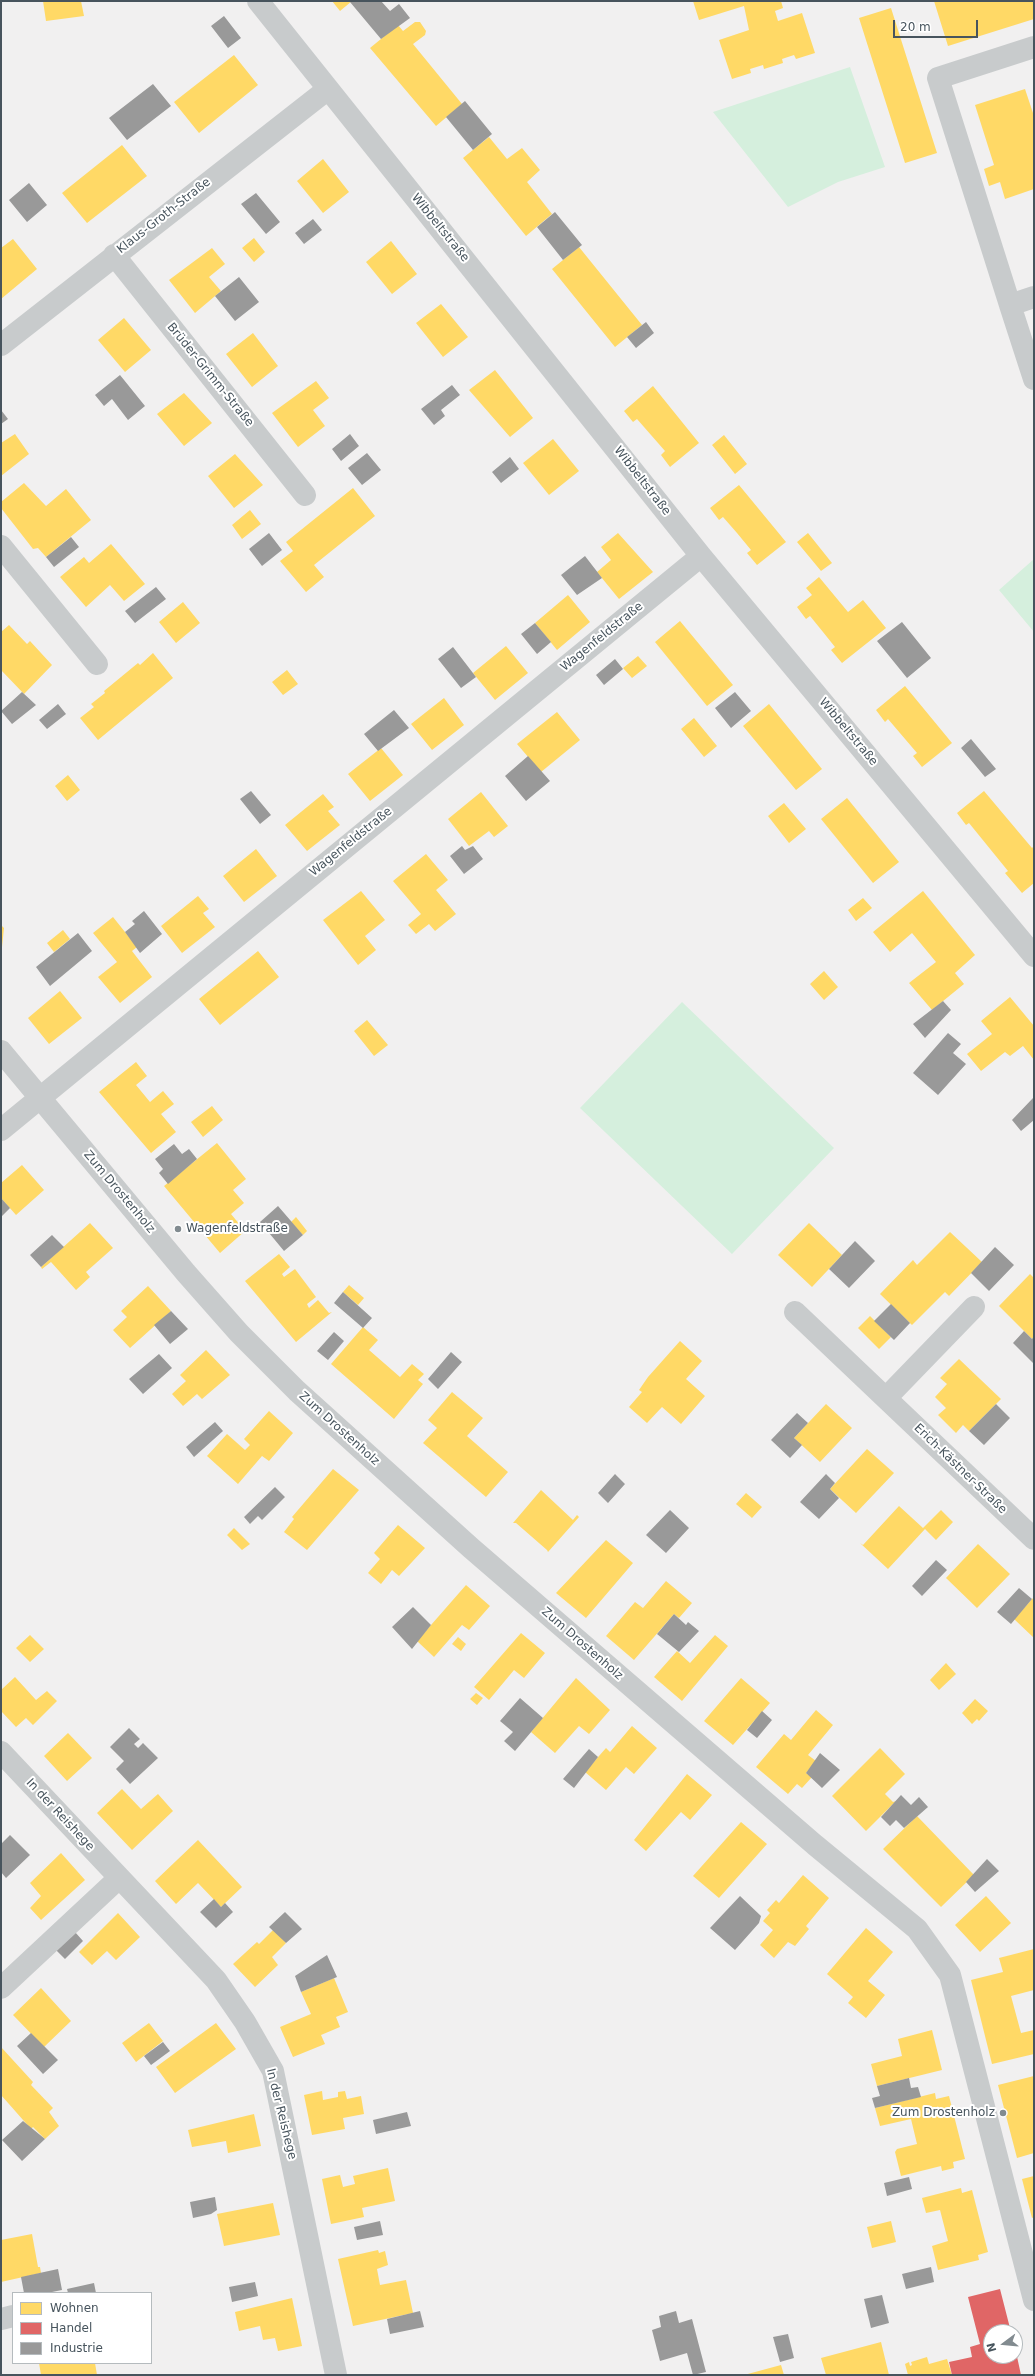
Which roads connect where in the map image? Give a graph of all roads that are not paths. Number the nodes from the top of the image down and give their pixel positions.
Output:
1 (258, 1) edge
2 (1034, 47) edge
3 (328, 89) junction
4 (114, 255) junction
5 (1034, 297) edge
6 (1010, 305) junction
7 (1, 345) edge
8 (1034, 379) edge
9 (305, 495) dead end
10 (1, 546) edge
11 (701, 556) junction
12 (97, 664) dead end
13 (1034, 956) edge
14 (1, 1051) edge
15 (40, 1097) junction
16 (1, 1130) edge
17 (974, 1307) dead end
18 (796, 1312) dead end
19 (886, 1398) junction
20 (1034, 1539) edge
21 (1, 1752) edge
22 (119, 1878) junction
23 (1, 1988) edge
24 (1034, 2300) edge
25 (12, 2316) edge
26 (1, 2319) edge
27 (336, 2375) edge

1 - 3 street, Wibbeltstraße
2 - 6 street
3 - 4 street, Klaus-Groth-Straße
3 - 11 street, Wibbeltstraße
4 - 7 street, Klaus-Groth-Straße
4 - 9 street, Brüder-Grimm-Straße
5 - 6 street
6 - 8 street
10 - 12 street
11 - 13 street, Wibbeltstraße
11 - 15 street, Wagenfeldstraße
14 - 15 street, Zum Drostenholz
15 - 16 street, Wagenfeldstraße
15 - 24 street, Zum Drostenholz
17 - 19 street
18 - 19 street, Erich-Kästner-Straße
19 - 20 street, Erich-Kästner-Straße
21 - 22 street, In der Reishege
22 - 23 street
22 - 27 street, In der Reishege
25 - 26 street

